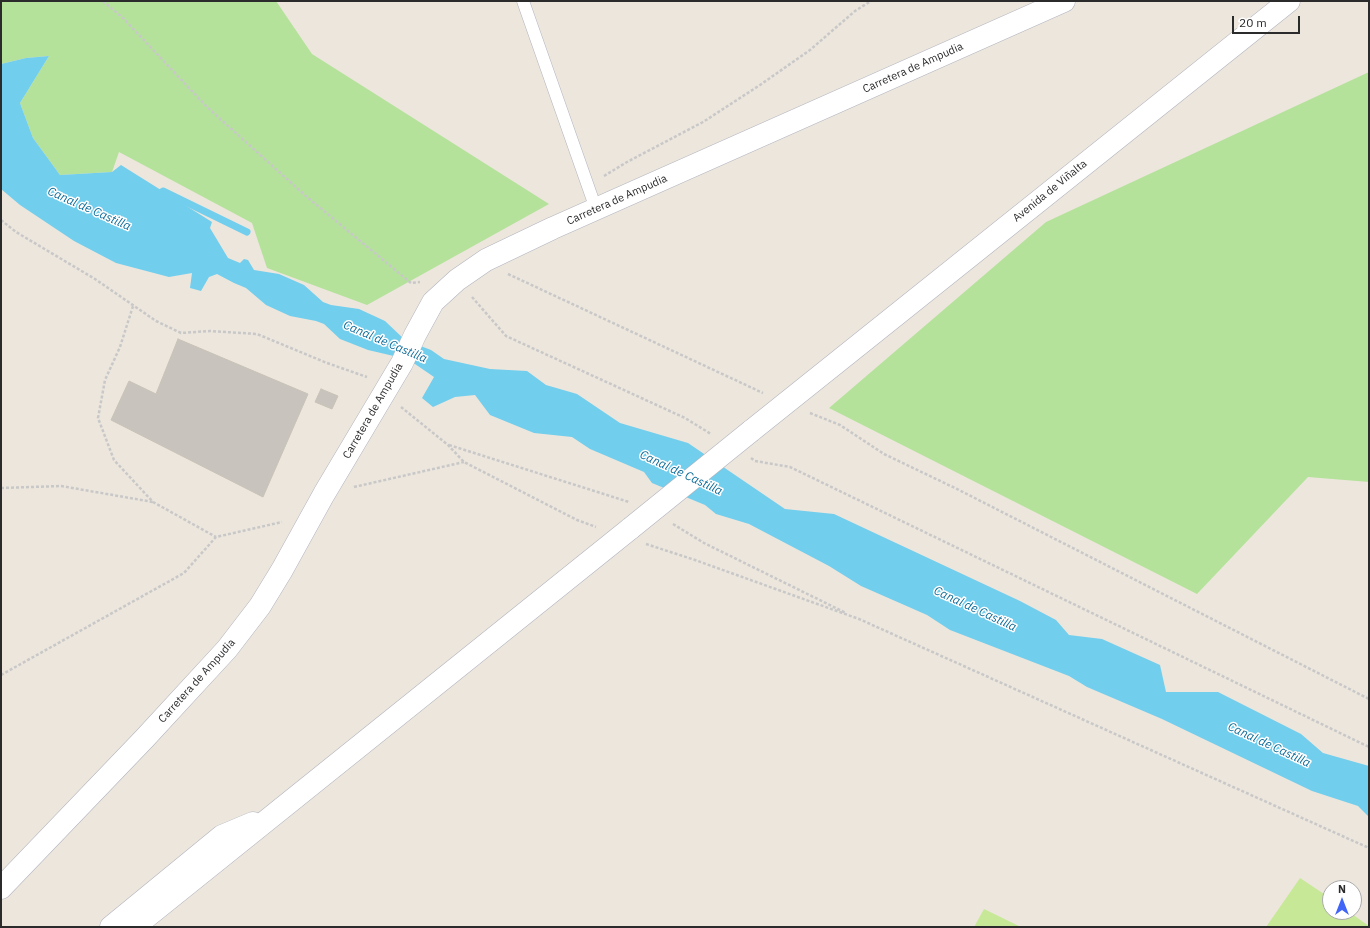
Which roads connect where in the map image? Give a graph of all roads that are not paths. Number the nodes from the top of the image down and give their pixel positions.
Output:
1 (523, 1) edge
2 (1064, 1) edge
3 (1289, 1) edge
4 (596, 209) junction
5 (273, 815) junction
6 (220, 859) junction
7 (1, 888) edge
8 (112, 927) edge
9 (134, 927) edge
10 (158, 927) edge

1 - 4 lane
2 - 4 main road, Carretera de Ampudia
3 - 5 main road, Avenida de Viñalta, bridge
4 - 7 main road, Carretera de Ampudia
5 - 6 main road, Avenida de Viñalta
5 - 8 main road
6 - 9 main road, Avenida de Viñalta
6 - 10 main road

